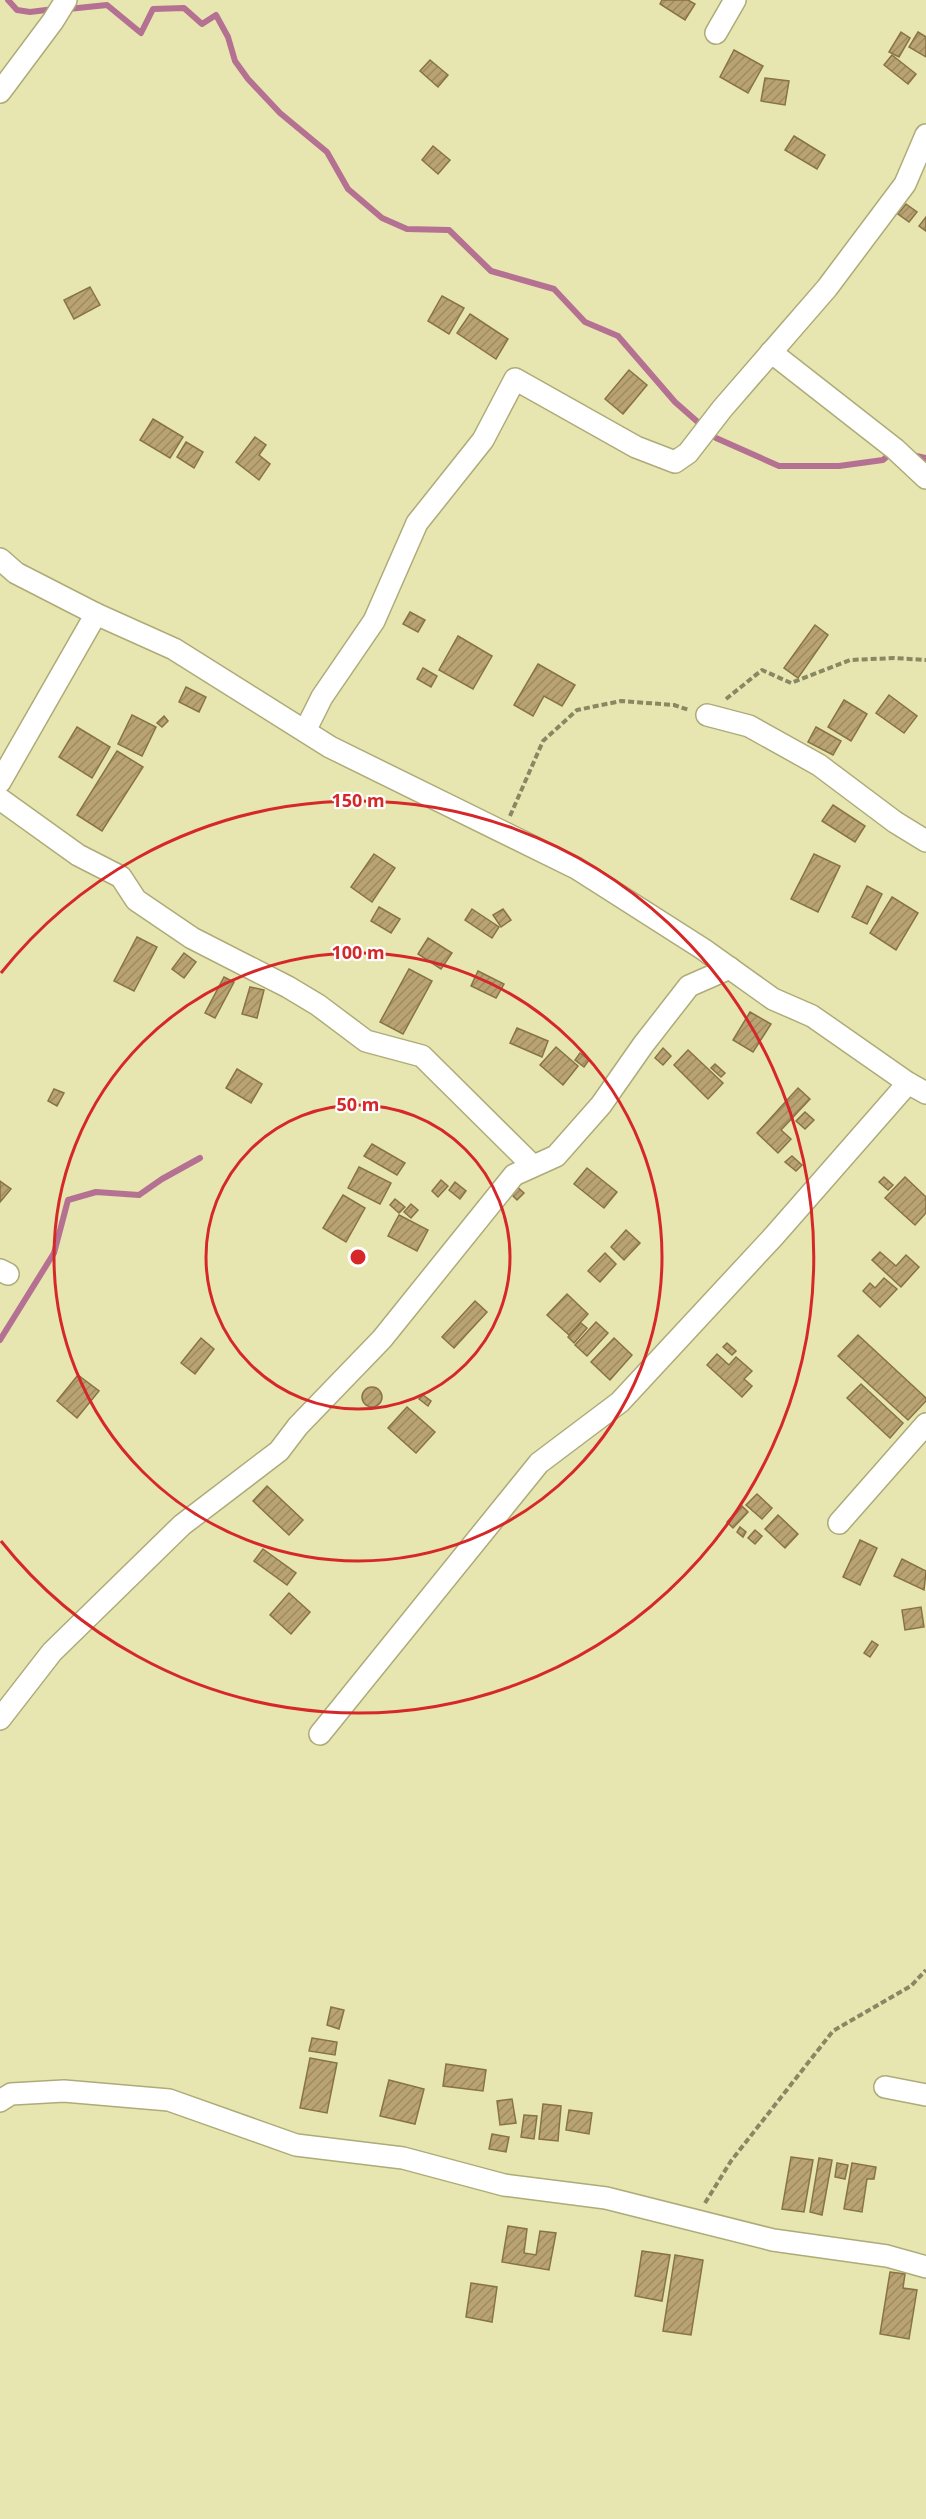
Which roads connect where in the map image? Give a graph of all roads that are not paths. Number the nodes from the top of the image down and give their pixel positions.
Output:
1 (66, 0) edge
2 (735, 0) edge
3 (716, 33) dead end
4 (0, 92) edge
5 (926, 135) edge
6 (771, 352) junction
7 (926, 478) edge
8 (0, 559) edge
9 (96, 614) junction
10 (707, 715) road end
11 (305, 731) junction
12 (0, 782) edge
13 (0, 799) edge
14 (926, 840) edge
15 (730, 968) junction
16 (917, 1088) edge
17 (533, 1166) junction
18 (926, 1424) edge
19 (839, 1523) dead end
20 (0, 1719) edge
21 (320, 1734) dead end
22 (885, 2087) dead end
23 (926, 2095) edge
24 (0, 2101) edge
25 (926, 2267) edge

1 - 4 street
2 - 3 street
5 - 6 street
6 - 7 street
6 - 11 street
8 - 9 street
9 - 11 street
9 - 12 street
10 - 14 street
11 - 15 street
13 - 17 street
15 - 16 street
15 - 17 street
16 - 21 street
17 - 20 street
18 - 19 street
22 - 23 street
24 - 25 street

